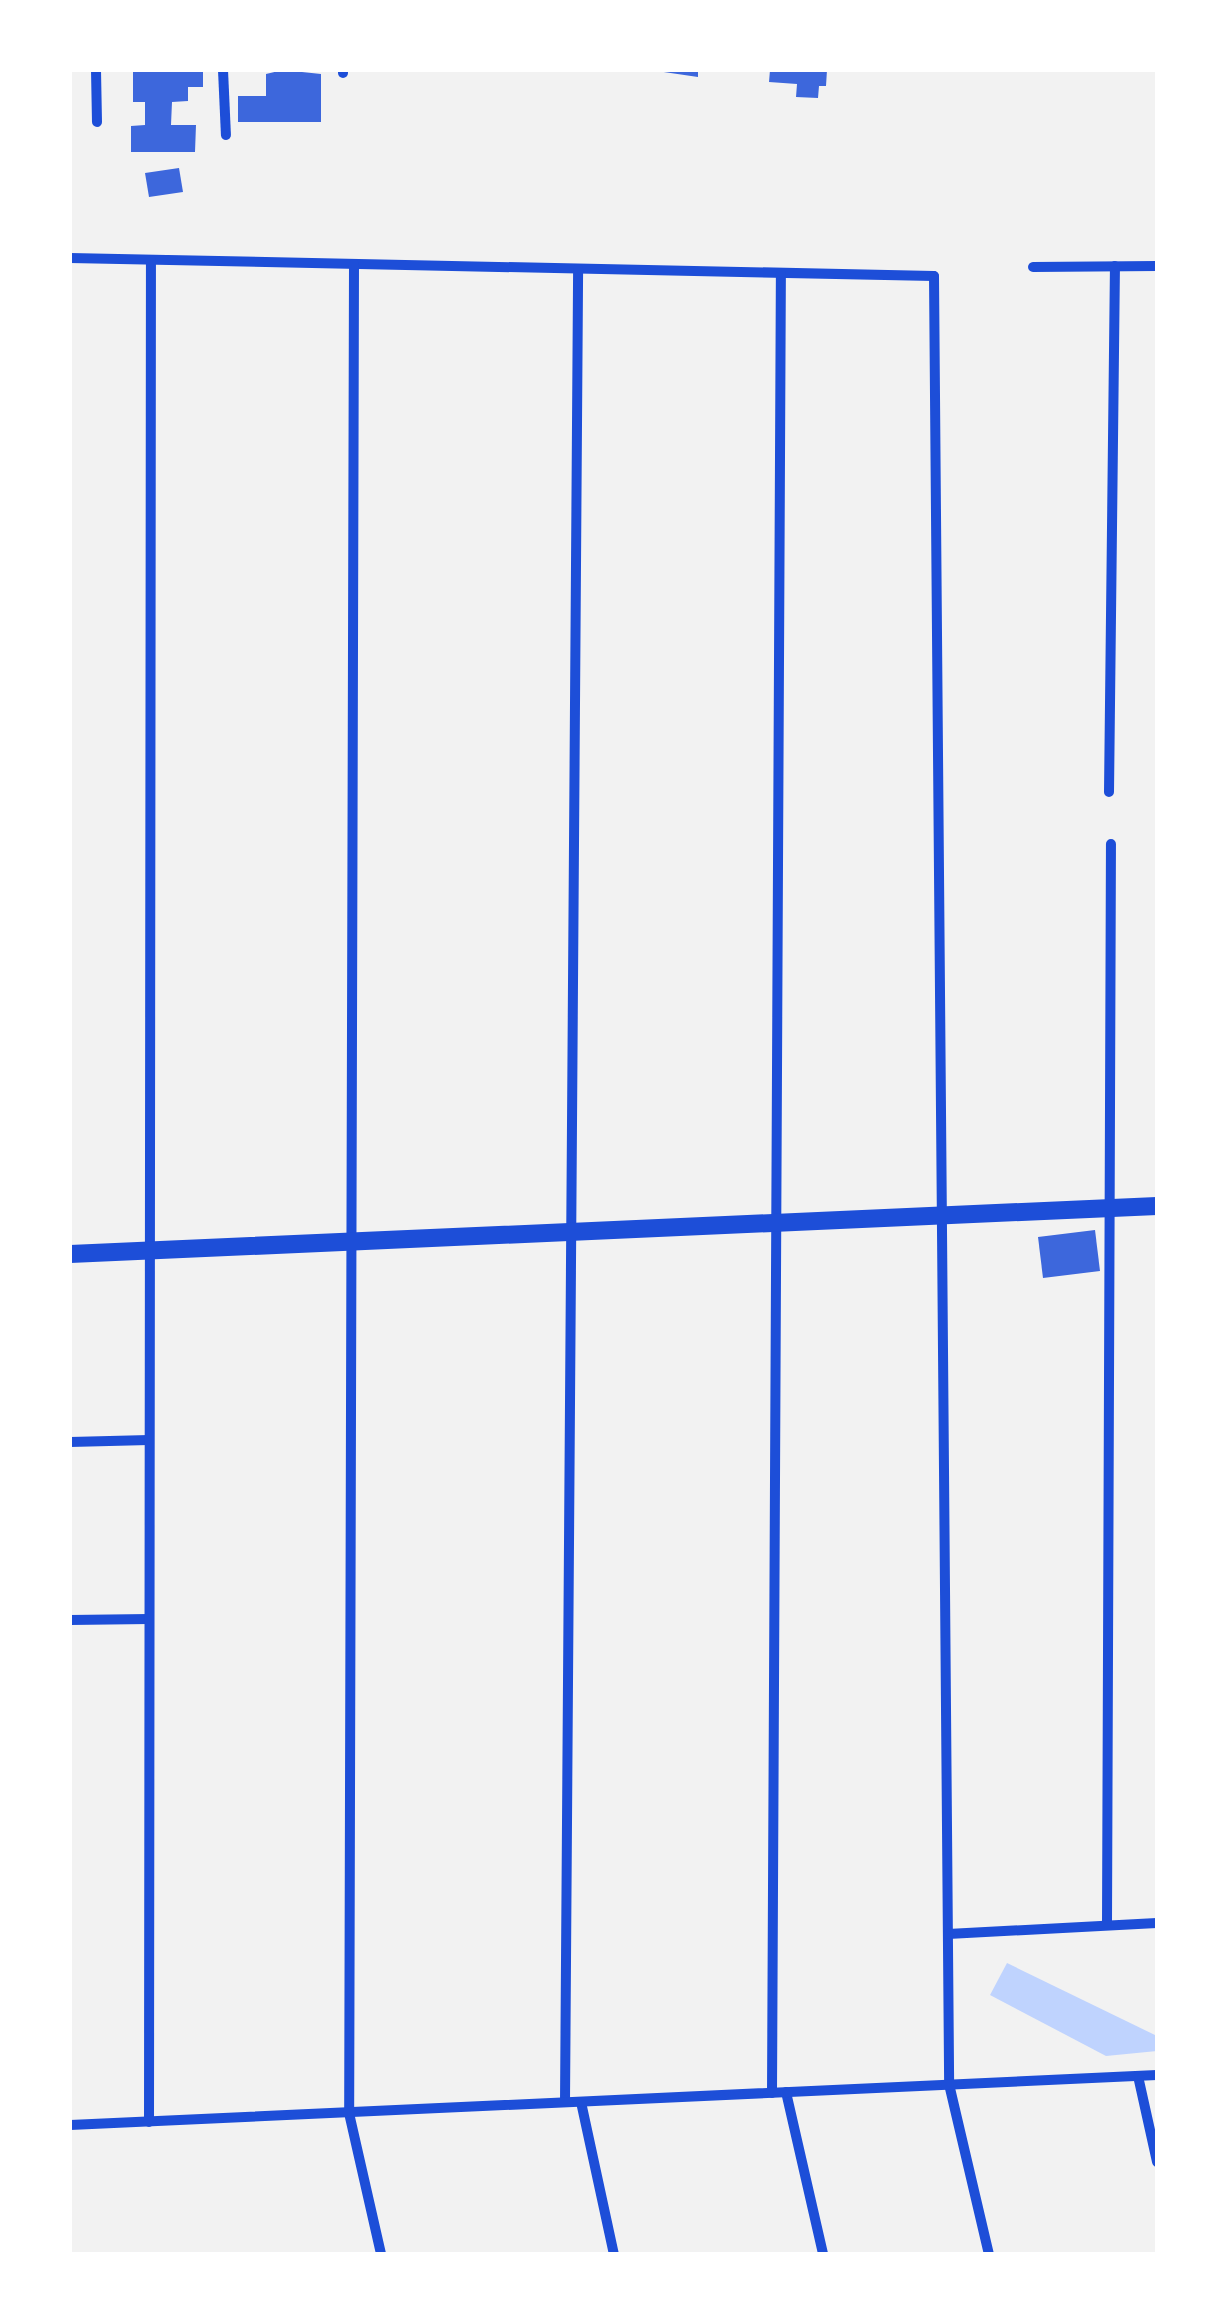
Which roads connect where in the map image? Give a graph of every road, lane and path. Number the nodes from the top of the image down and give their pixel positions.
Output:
1 (96, 70) edge
2 (223, 70) edge
3 (97, 122) dead end
4 (226, 134) dead end
5 (70, 258) edge
6 (150, 260) junction
7 (354, 264) junction
8 (1115, 266) junction
9 (1157, 266) edge
10 (1033, 267) dead end
11 (578, 269) junction
12 (781, 273) junction
13 (1109, 792) dead end
14 (1111, 844) dead end
15 (1157, 1206) edge
16 (1109, 1208) junction
17 (942, 1216) junction
18 (776, 1223) junction
19 (571, 1232) junction
20 (356, 1241) junction
21 (150, 1250) junction
22 (70, 1254) edge
23 (150, 1440) junction
24 (70, 1442) edge
25 (149, 1619) junction
26 (70, 1620) edge
27 (1157, 1923) edge
28 (1107, 1925) junction
29 (948, 1934) junction
30 (1157, 2075) edge
31 (1138, 2076) junction
32 (949, 2084) junction
33 (786, 2092) junction
34 (772, 2093) junction
35 (565, 2102) junction
36 (581, 2102) junction
37 (349, 2112) junction
38 (149, 2122) junction
39 (70, 2125) edge
40 (1157, 2162) edge
41 (381, 2254) edge
42 (614, 2254) edge
43 (823, 2254) edge
44 (989, 2254) edge

1 - 3 street
2 - 4 street
5 - 6 street
6 - 7 street
6 - 21 street
7 - 11 street
7 - 20 street
8 - 9 street
8 - 10 street
8 - 13 street
11 - 12 street
11 - 19 street
12 - 17 street
12 - 18 street
14 - 16 street
15 - 16 street
16 - 17 street
16 - 28 street
17 - 18 street
17 - 29 street
18 - 19 street
18 - 34 street
19 - 20 street
19 - 35 street
20 - 21 street
20 - 37 street
21 - 22 street
21 - 23 street
23 - 24 street
23 - 25 street
25 - 26 street
25 - 38 street
27 - 28 street
28 - 29 street
29 - 32 street
30 - 31 street
31 - 32 street
31 - 40 street
32 - 33 street
32 - 44 street
33 - 34 street
33 - 43 street
34 - 36 street
35 - 36 street
35 - 37 street
36 - 42 street
37 - 38 street
37 - 41 street
38 - 39 street

